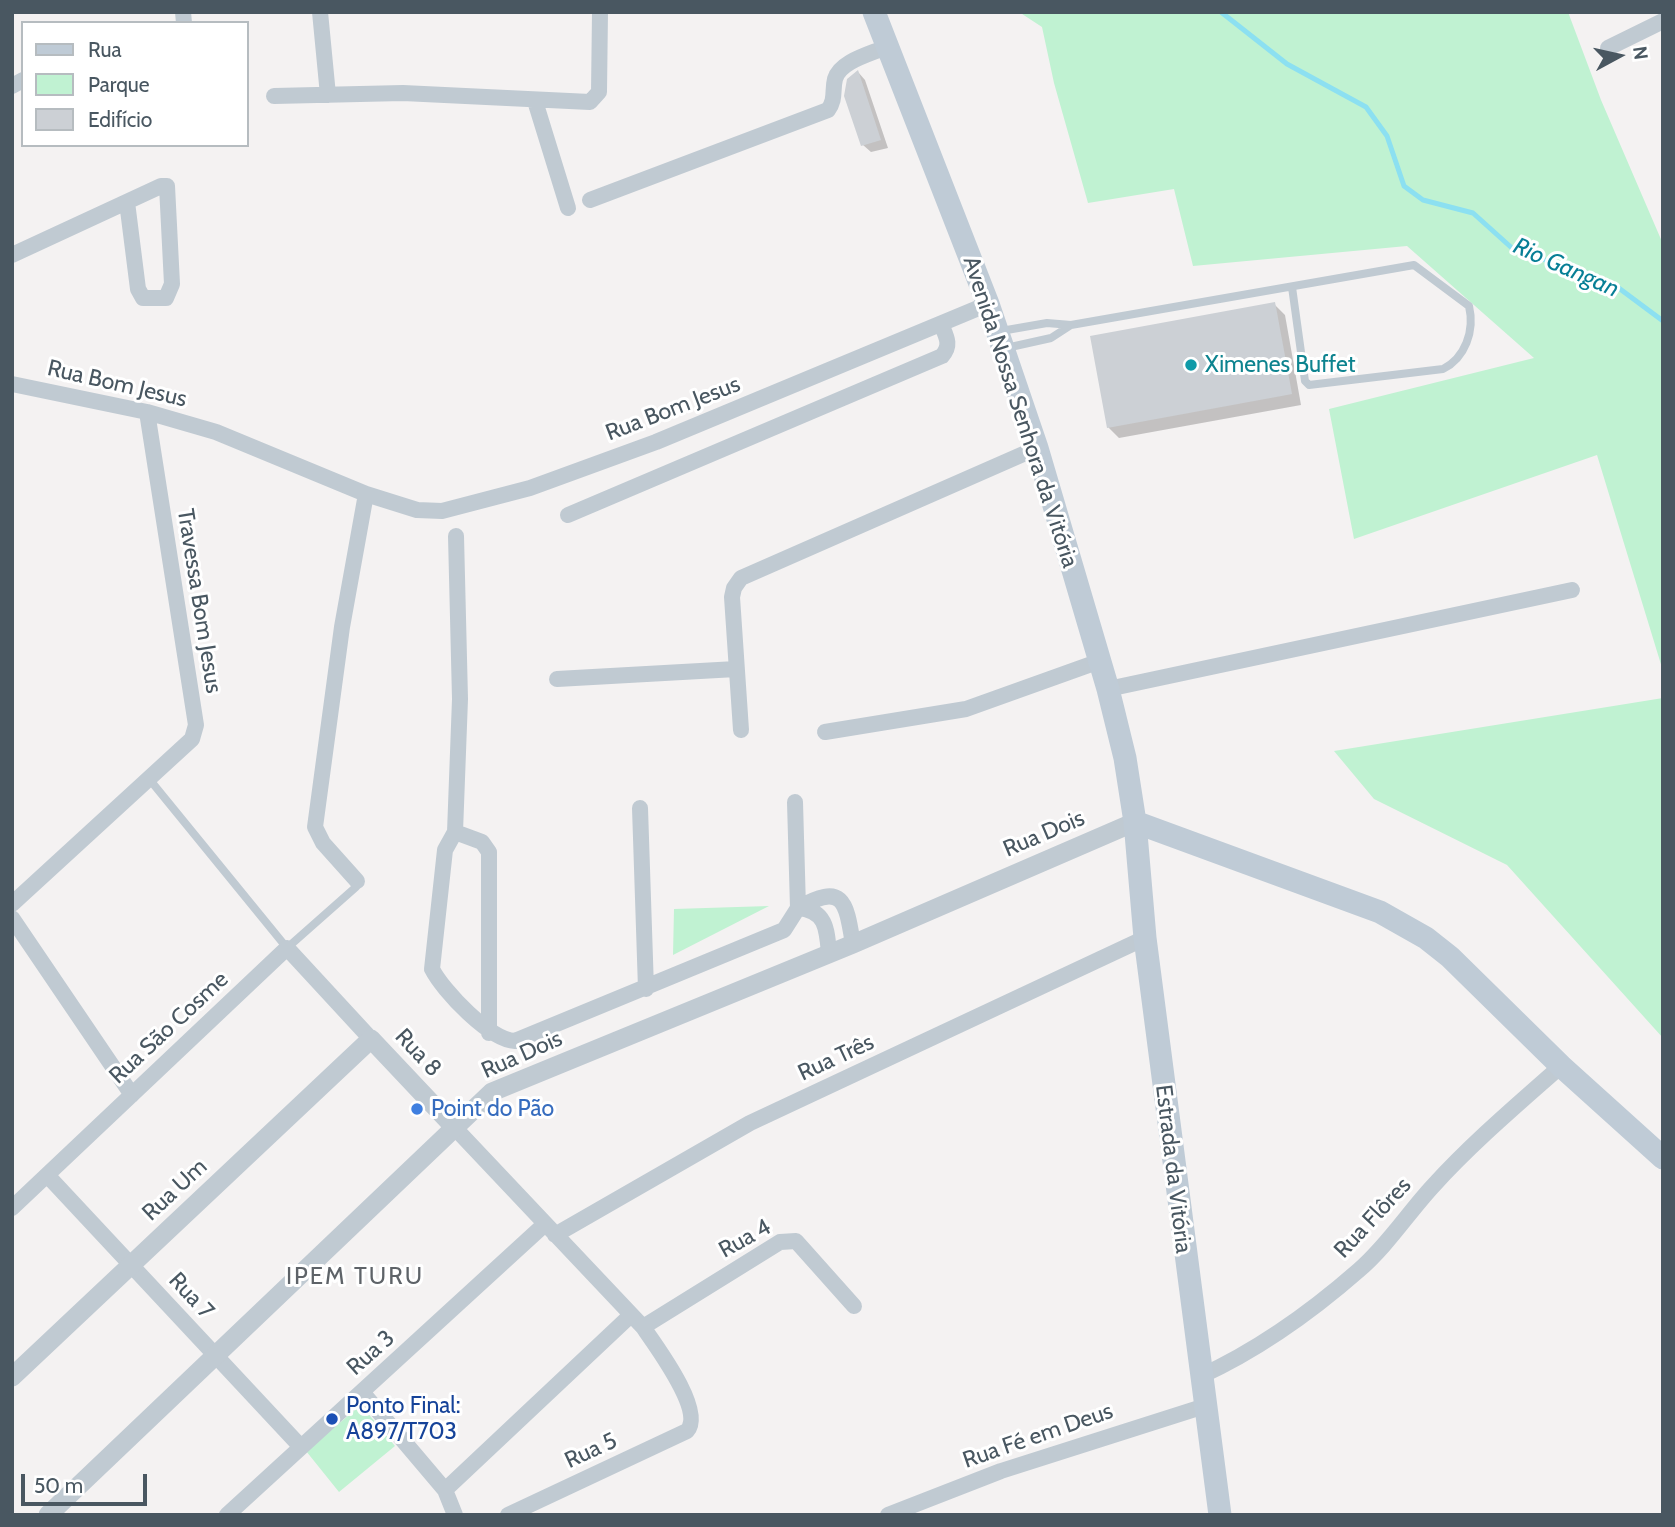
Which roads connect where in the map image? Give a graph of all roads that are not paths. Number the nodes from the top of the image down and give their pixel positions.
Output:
1 (320, 12) edge
2 (600, 12) edge
3 (874, 12) edge
4 (1663, 21) edge
5 (886, 47) junction
6 (1608, 48) dead end
7 (328, 95) junction
8 (274, 96) dead end
9 (535, 101) junction
10 (590, 200) dead end
11 (127, 202) junction
12 (568, 208) dead end
13 (12, 255) edge
14 (1292, 287) junction
15 (988, 304) junction
16 (941, 324) junction
17 (1071, 325) junction
18 (1000, 340) junction
19 (12, 384) edge
20 (147, 412) junction
21 (1037, 448) junction
22 (366, 494) junction
23 (568, 515) dead end
24 (456, 536) dead end
25 (1573, 590) dead end
26 (1100, 661) junction
27 (736, 669) junction
28 (557, 679) dead end
29 (1108, 689) junction
30 (741, 730) dead end
31 (825, 732) dead end
32 (150, 780) junction
33 (795, 802) dead end
34 (640, 808) dead end
35 (1135, 822) junction
36 (455, 832) junction
37 (1165, 834) junction
38 (1137, 853) junction
39 (357, 881) joint
40 (12, 904) edge
41 (798, 908) junction
42 (12, 918) edge
43 (1145, 938) junction
44 (853, 944) junction
45 (287, 948) junction
46 (829, 954) junction
47 (646, 989) junction
48 (489, 1033) junction
49 (371, 1039) junction
50 (1561, 1066) junction
51 (132, 1095) junction
52 (454, 1127) junction
53 (1663, 1158) edge
54 (47, 1175) junction
55 (12, 1208) edge
56 (550, 1229) junction
57 (131, 1265) junction
58 (854, 1306) dead end
59 (631, 1315) junction
60 (643, 1327) junction
61 (215, 1355) junction
62 (12, 1377) edge
63 (1199, 1377) junction
64 (362, 1392) junction
65 (1205, 1406) junction
66 (691, 1426) joint
67 (301, 1447) junction
68 (445, 1490) junction
69 (48, 1515) edge
70 (227, 1515) edge
71 (455, 1515) edge
72 (508, 1515) edge
73 (888, 1515) edge
74 (1220, 1515) edge

1 - 7 street
2 - 9 street
3 - 5 main road, Avenida Nossa Senhora da Vitória
4 - 6 street
5 - 10 street
5 - 15 main road, Avenida Nossa Senhora da Vitória
7 - 8 street
7 - 9 street
9 - 12 street
11 - 11 street
11 - 13 street
14 - 14 lane
14 - 17 lane
15 - 16 street, Rua Bom Jesus
15 - 18 main road, Avenida Nossa Senhora da Vitória
16 - 22 street, Rua Bom Jesus
16 - 23 street
17 - 18 lane
17 - 18 lane
18 - 21 main road, Avenida Nossa Senhora da Vitória
19 - 20 street, Rua Bom Jesus
20 - 22 street, Rua Bom Jesus
20 - 32 street, Travessa Bom Jesus
21 - 26 main road, Avenida Nossa Senhora da Vitória
21 - 27 street
22 - 39 street
24 - 36 street
25 - 29 street
26 - 29 main road, Avenida Nossa Senhora da Vitória
26 - 31 street
27 - 28 street
27 - 30 street
29 - 35 main road, Avenida Nossa Senhora da Vitória
32 - 40 street
32 - 45 lane, Rua 8
33 - 41 street
34 - 47 street
35 - 37 main road
35 - 38 main road, Estrada da Vitória
35 - 44 street, Rua Dois
36 - 48 street
36 - 48 street
37 - 38 main road
37 - 50 main road
38 - 43 main road, Estrada da Vitória
39 - 45 lane, Rua São Cosme
41 - 44 street
41 - 46 street
41 - 47 street
42 - 51 street
43 - 56 street, Rua Três
43 - 63 main road, Estrada da Vitória
44 - 46 street, Rua Dois
45 - 49 street, Rua 8
45 - 51 street, Rua São Cosme
46 - 52 street, Rua Dois
47 - 48 street
49 - 52 street, Rua 8
49 - 57 street, Rua Um
50 - 53 main road
50 - 63 street, Rua Flôres
51 - 54 street, Rua São Cosme
52 - 56 street, Rua 8
52 - 61 street, Rua Dois
54 - 55 street, Rua São Cosme
54 - 57 street, Rua 7
56 - 59 street, Rua 8
56 - 64 street, Rua 3
57 - 61 street, Rua 7
57 - 62 street, Rua Um
58 - 60 street, Rua 4
59 - 60 street, Rua 8
59 - 68 street
60 - 66 street, Rua 8
61 - 67 street, Rua 7
61 - 69 street, Rua Dois
63 - 65 main road, Estrada da Vitória
64 - 67 street, Rua 3
64 - 68 street
65 - 73 street, Rua Fé em Deus
65 - 74 main road, Estrada da Vitória
66 - 72 street, Rua 5
67 - 70 street, Rua 3
68 - 71 street

